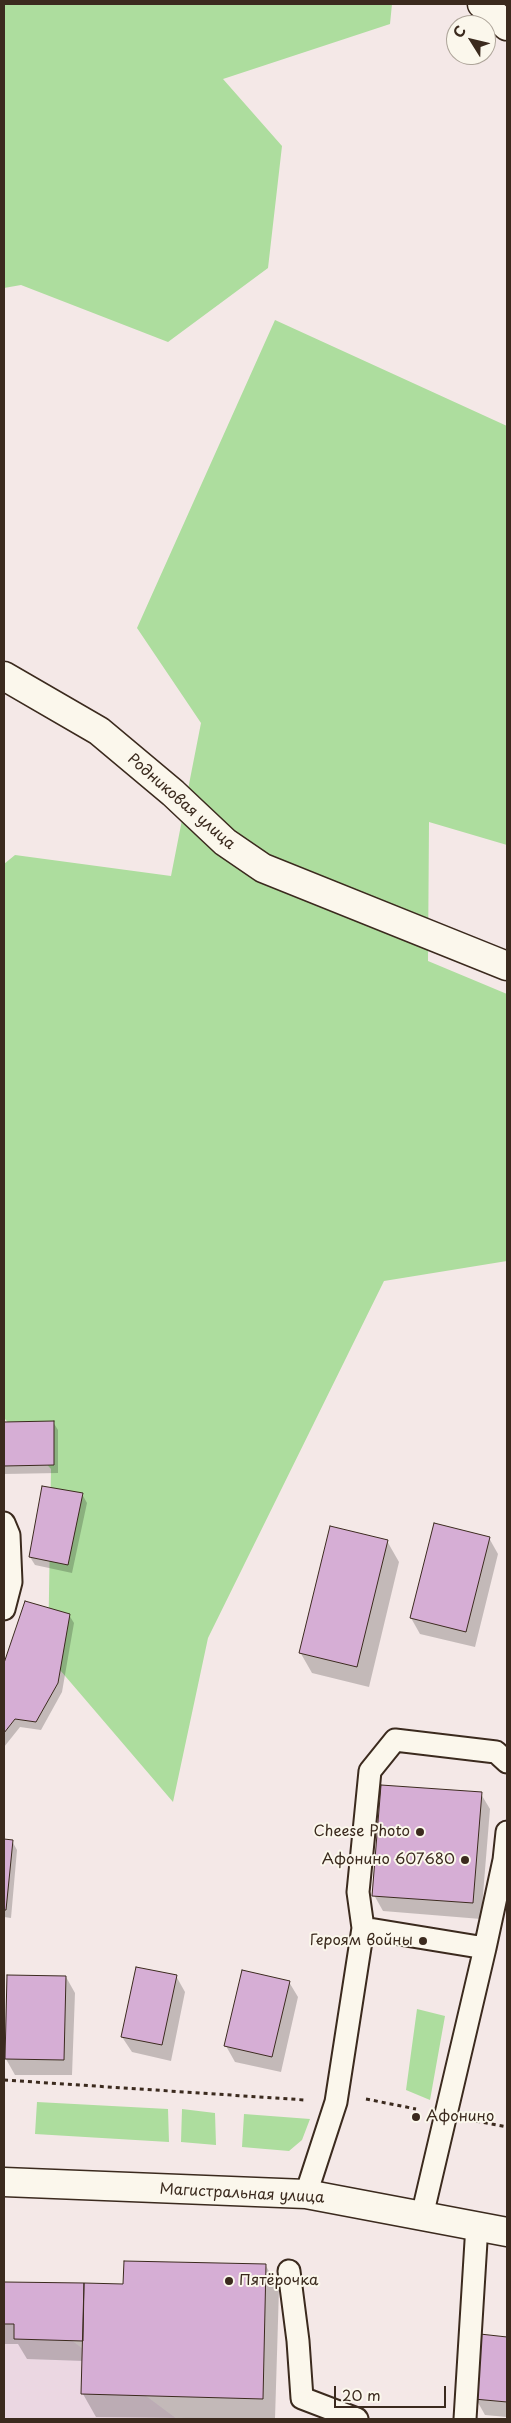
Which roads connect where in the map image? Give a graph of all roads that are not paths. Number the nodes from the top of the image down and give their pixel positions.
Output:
1 (482, 4) edge
2 (507, 26) edge
3 (4, 676) edge
4 (507, 966) edge
5 (4, 1523) edge
6 (4, 1609) edge
7 (507, 1762) edge
8 (507, 1832) edge
9 (363, 1928) junction
10 (485, 1948) junction
11 (4, 2182) edge
12 (306, 2194) junction
13 (422, 2216) junction
14 (477, 2225) junction
15 (507, 2232) edge
16 (289, 2271) dead end
17 (357, 2419) edge
18 (465, 2419) edge

1 - 2 street
3 - 4 street, Родниковая улица
5 - 6 lane
7 - 9 lane
8 - 10 lane
9 - 10 lane
9 - 12 lane
10 - 13 lane
11 - 12 street, Магистральная улица
12 - 13 street, Магистральная улица
13 - 14 street, Магистральная улица
14 - 15 street, Магистральная улица
14 - 18 lane
16 - 17 lane

